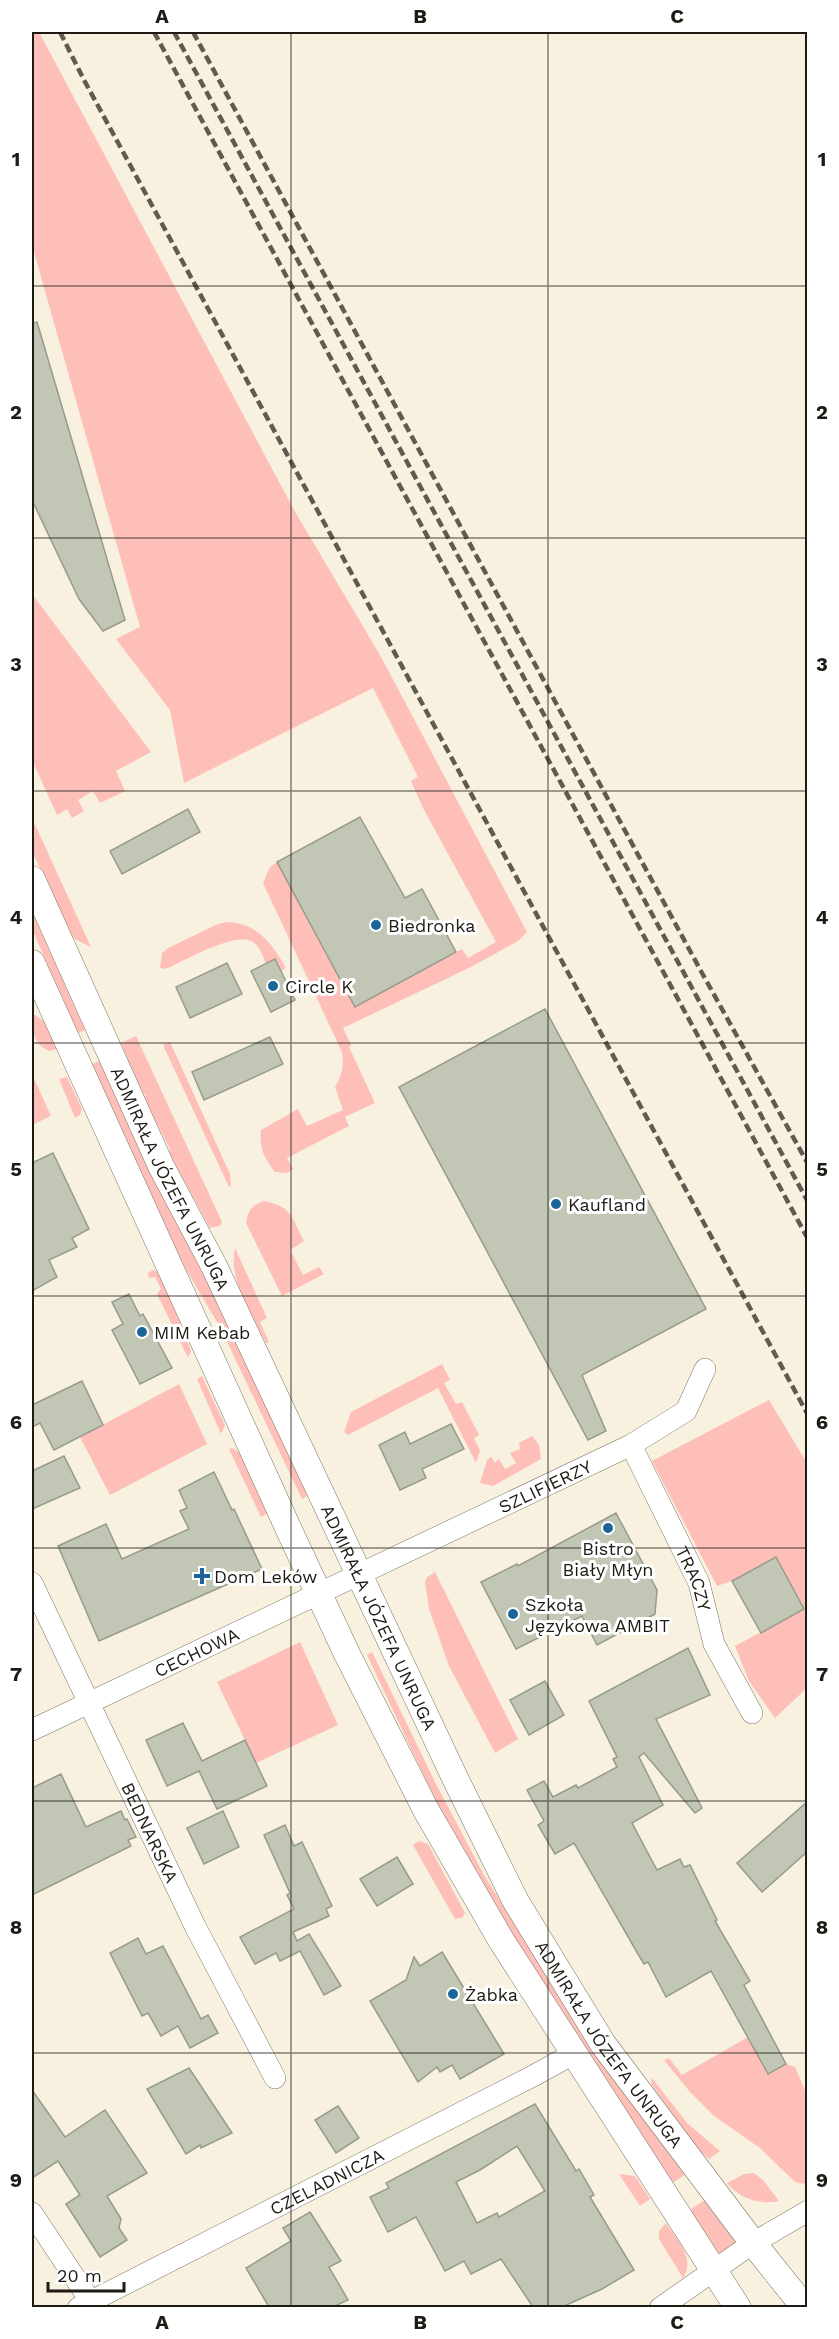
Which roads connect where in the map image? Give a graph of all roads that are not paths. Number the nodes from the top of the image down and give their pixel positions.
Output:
1 (32, 879) edge
2 (32, 963) edge
3 (37, 991) edge
4 (705, 1369) dead end
5 (631, 1446) junction
6 (360, 1575) junction
7 (32, 1583) edge
8 (319, 1595) junction
9 (88, 1703) junction
10 (752, 1713) dead end
11 (32, 1730) edge
12 (573, 2054) junction
13 (275, 2078) dead end
14 (807, 2211) edge
15 (32, 2213) edge
16 (753, 2243) junction
17 (715, 2270) junction
18 (88, 2305) edge
19 (660, 2307) edge
20 (738, 2307) edge
21 (805, 2307) edge

1 - 6 street, ADMIRAŁA JÓZEFA UNRUGA
2 - 3 street, ADMIRAŁA JÓZEFA UNRUGA
3 - 8 street, ADMIRAŁA JÓZEFA UNRUGA
4 - 5 street, SZLIFIERZY
5 - 6 street, SZLIFIERZY
5 - 10 street, TRACZY
6 - 8 street, CECHOWA
6 - 16 street, ADMIRAŁA JÓZEFA UNRUGA
7 - 9 street, BEDNARSKA
8 - 9 street, CECHOWA
8 - 12 street, ADMIRAŁA JÓZEFA UNRUGA
9 - 11 street, CECHOWA
9 - 13 street, BEDNARSKA
12 - 17 street, ADMIRAŁA JÓZEFA UNRUGA
12 - 18 street, CZELADNICZA
14 - 16 street
15 - 18 street
16 - 17 street
16 - 21 street, ADMIRAŁA JÓZEFA UNRUGA
17 - 19 street
17 - 20 street, ADMIRAŁA JÓZEFA UNRUGA

